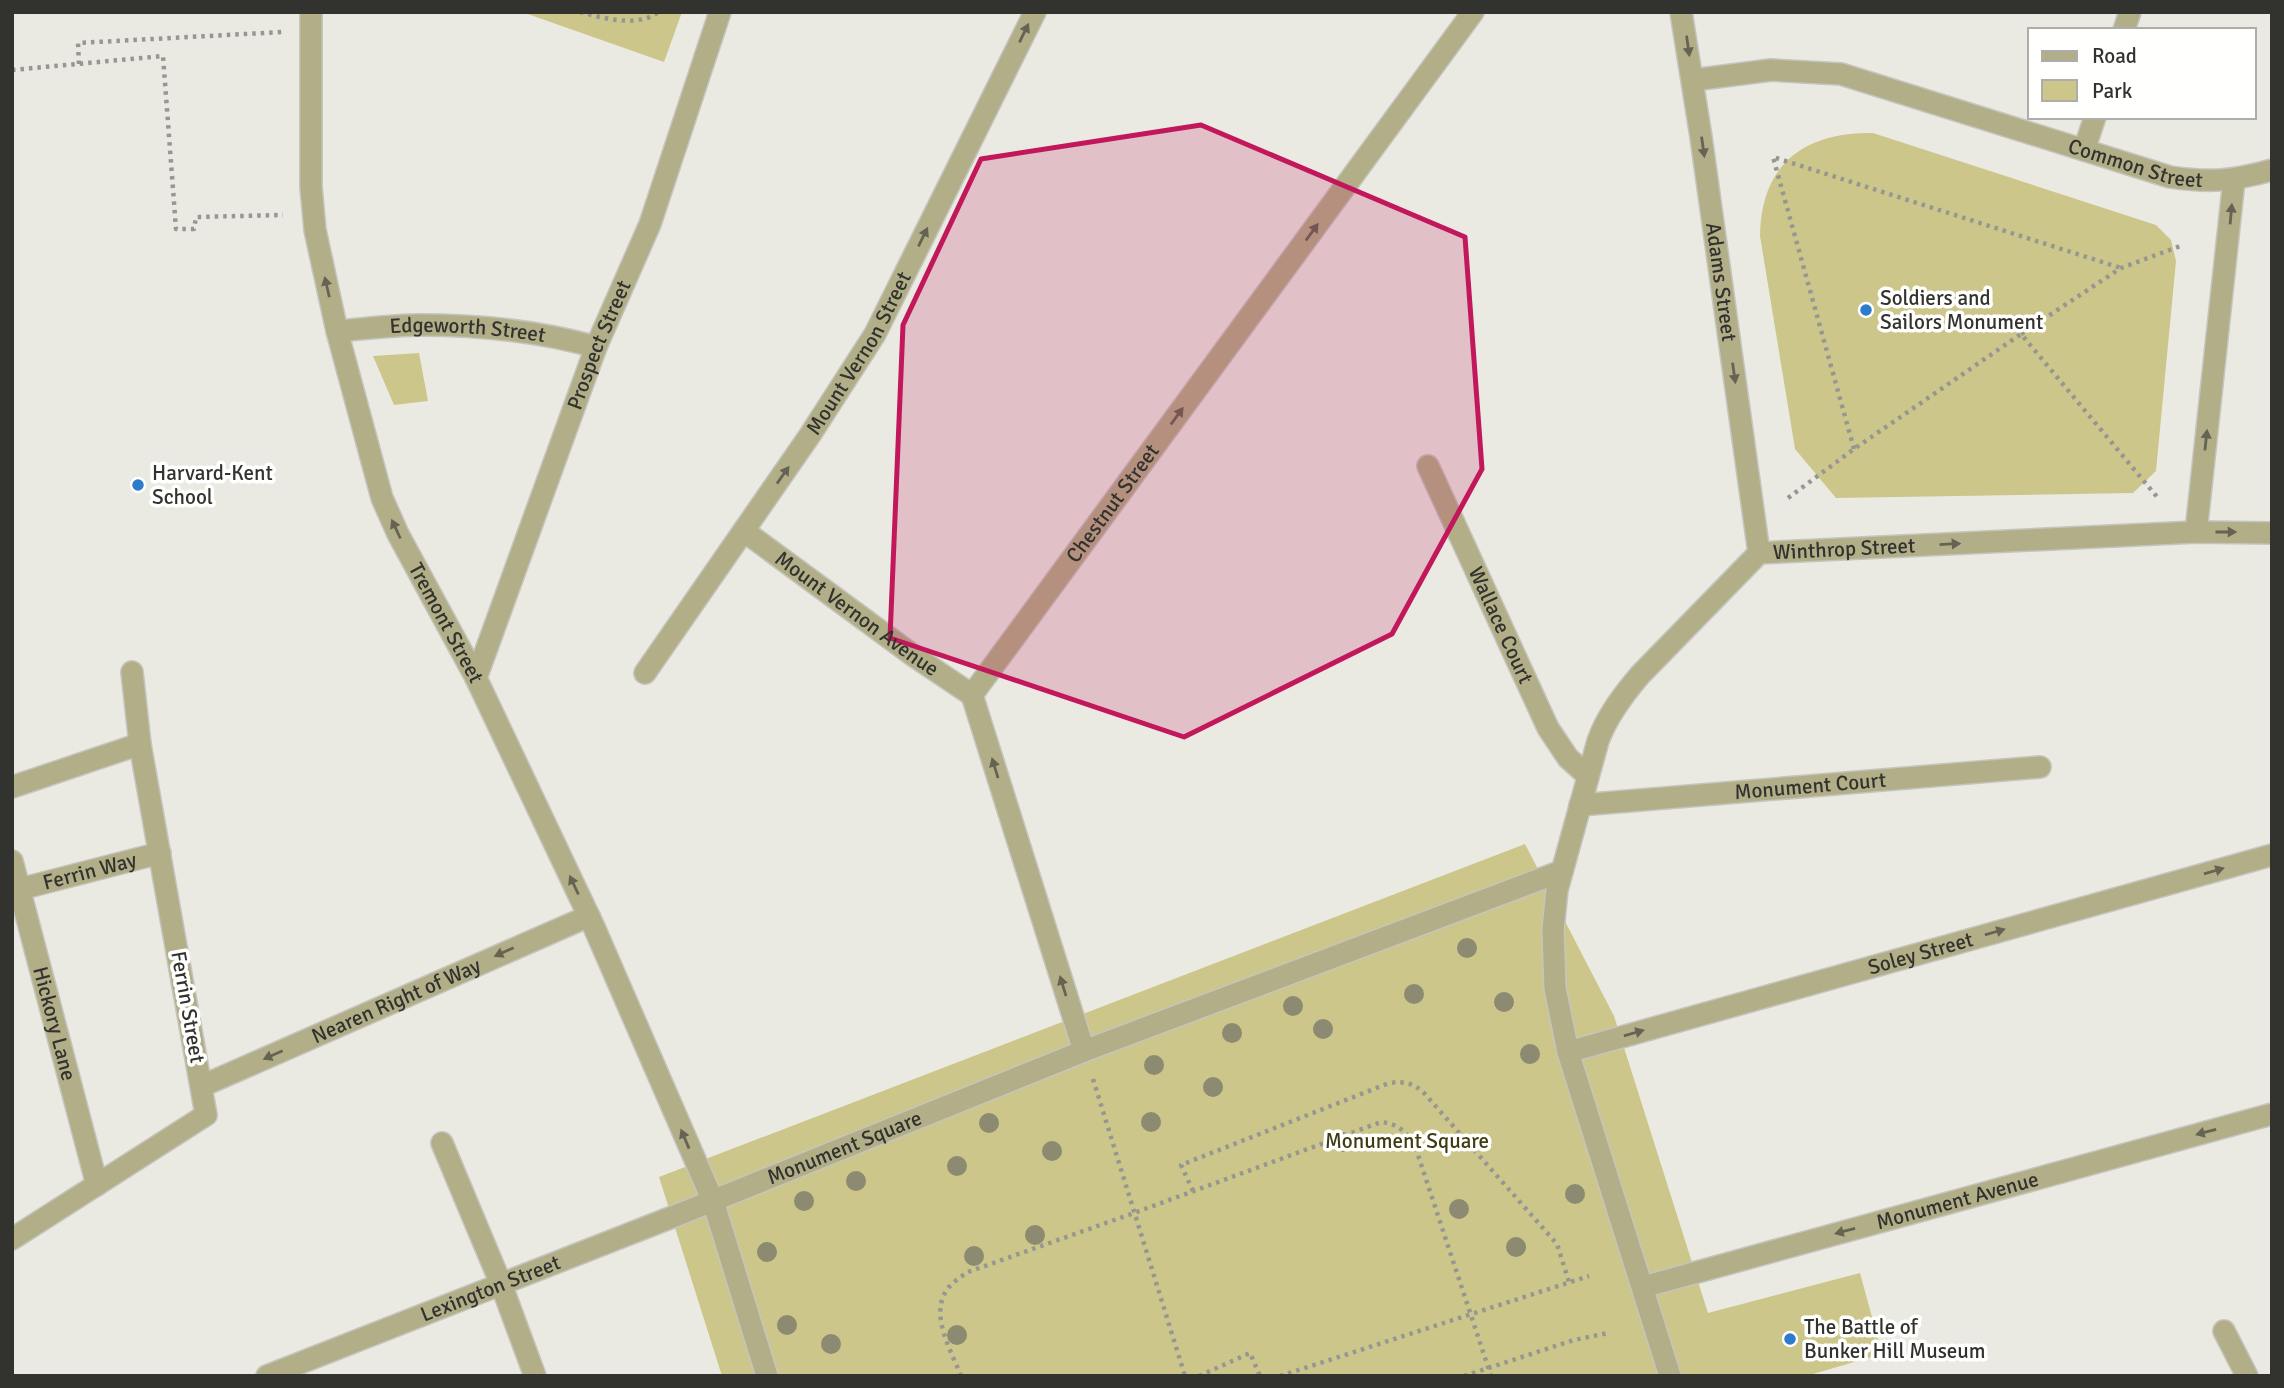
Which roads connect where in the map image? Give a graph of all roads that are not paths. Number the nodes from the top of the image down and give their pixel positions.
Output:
1 (310, 12) edge
2 (720, 12) edge
3 (1035, 12) edge
4 (1473, 12) edge
5 (1681, 12) edge
6 (1693, 80) junction
7 (2094, 119) edge
8 (2084, 150) junction
9 (2272, 170) edge
10 (2234, 180) junction
11 (337, 331) junction
12 (596, 347) junction
13 (1428, 466) dead end
14 (744, 531) junction
15 (2196, 532) junction
16 (2272, 533) edge
17 (1759, 553) junction
18 (132, 672) dead end
19 (645, 673) dead end
20 (476, 678) junction
21 (972, 695) junction
22 (140, 744) junction
23 (2040, 767) dead end
24 (1588, 776) junction
25 (12, 787) edge
26 (1580, 805) junction
27 (160, 853) junction
28 (2272, 855) edge
29 (12, 860) edge
30 (1562, 871) junction
31 (20, 889) junction
32 (589, 916) junction
33 (1084, 1051) junction
34 (1568, 1052) junction
35 (202, 1086) junction
36 (2272, 1114) edge
37 (442, 1143) dead end
38 (97, 1185) junction
39 (712, 1201) junction
40 (12, 1240) edge
41 (501, 1284) junction
42 (1643, 1287) junction
43 (2224, 1331) dead end
44 (267, 1376) edge
45 (535, 1376) edge
46 (767, 1376) edge
47 (1670, 1376) edge
48 (2246, 1376) edge

11 -> 1 street, Tremont Street
2 - 12 street, Prospect Street
14 -> 3 street, Mount Vernon Street
21 -> 4 street, Chestnut Street
5 -> 6 street, Adams Street
6 - 8 street, Common Street
6 -> 17 street, Adams Street
7 - 8 street
8 - 10 street, Common Street
9 - 10 street, Common Street
15 -> 10 street
11 - 12 street, Edgeworth Street
20 -> 11 street, Tremont Street
12 - 20 street, Prospect Street
13 - 24 street, Wallace Court
14 - 19 street, Mount Vernon Street
14 - 21 street, Mount Vernon Avenue
15 -> 16 street, Winthrop Street
17 -> 15 street, Winthrop Street
17 - 24 street, Winthrop Street
18 - 22 street, Ferrin Street
32 -> 20 street, Tremont Street
33 -> 21 street
22 - 25 street
22 - 27 street, Ferrin Street
23 - 26 street, Monument Court
24 - 26 street, Winthrop Street
26 - 30 street, Winthrop Street
27 - 31 street, Ferrin Way
27 - 35 street, Ferrin Street
34 -> 28 street, Soley Street
29 - 31 street, Hickory Lane
30 - 33 street, Monument Square
30 - 34 street
31 - 38 street, Hickory Lane
32 -> 35 street, Nearen Right of Way
39 -> 32 street, Tremont Street
33 - 39 street, Monument Square
34 - 42 street
35 - 38 street, Ferrin Street
36 -> 42 street, Monument Avenue
37 - 41 street
38 - 40 street, Ferrin Street
39 - 41 street, Lexington Street
39 - 46 street
41 - 44 street, Lexington Street
41 - 45 street
42 - 47 street
43 - 48 street

